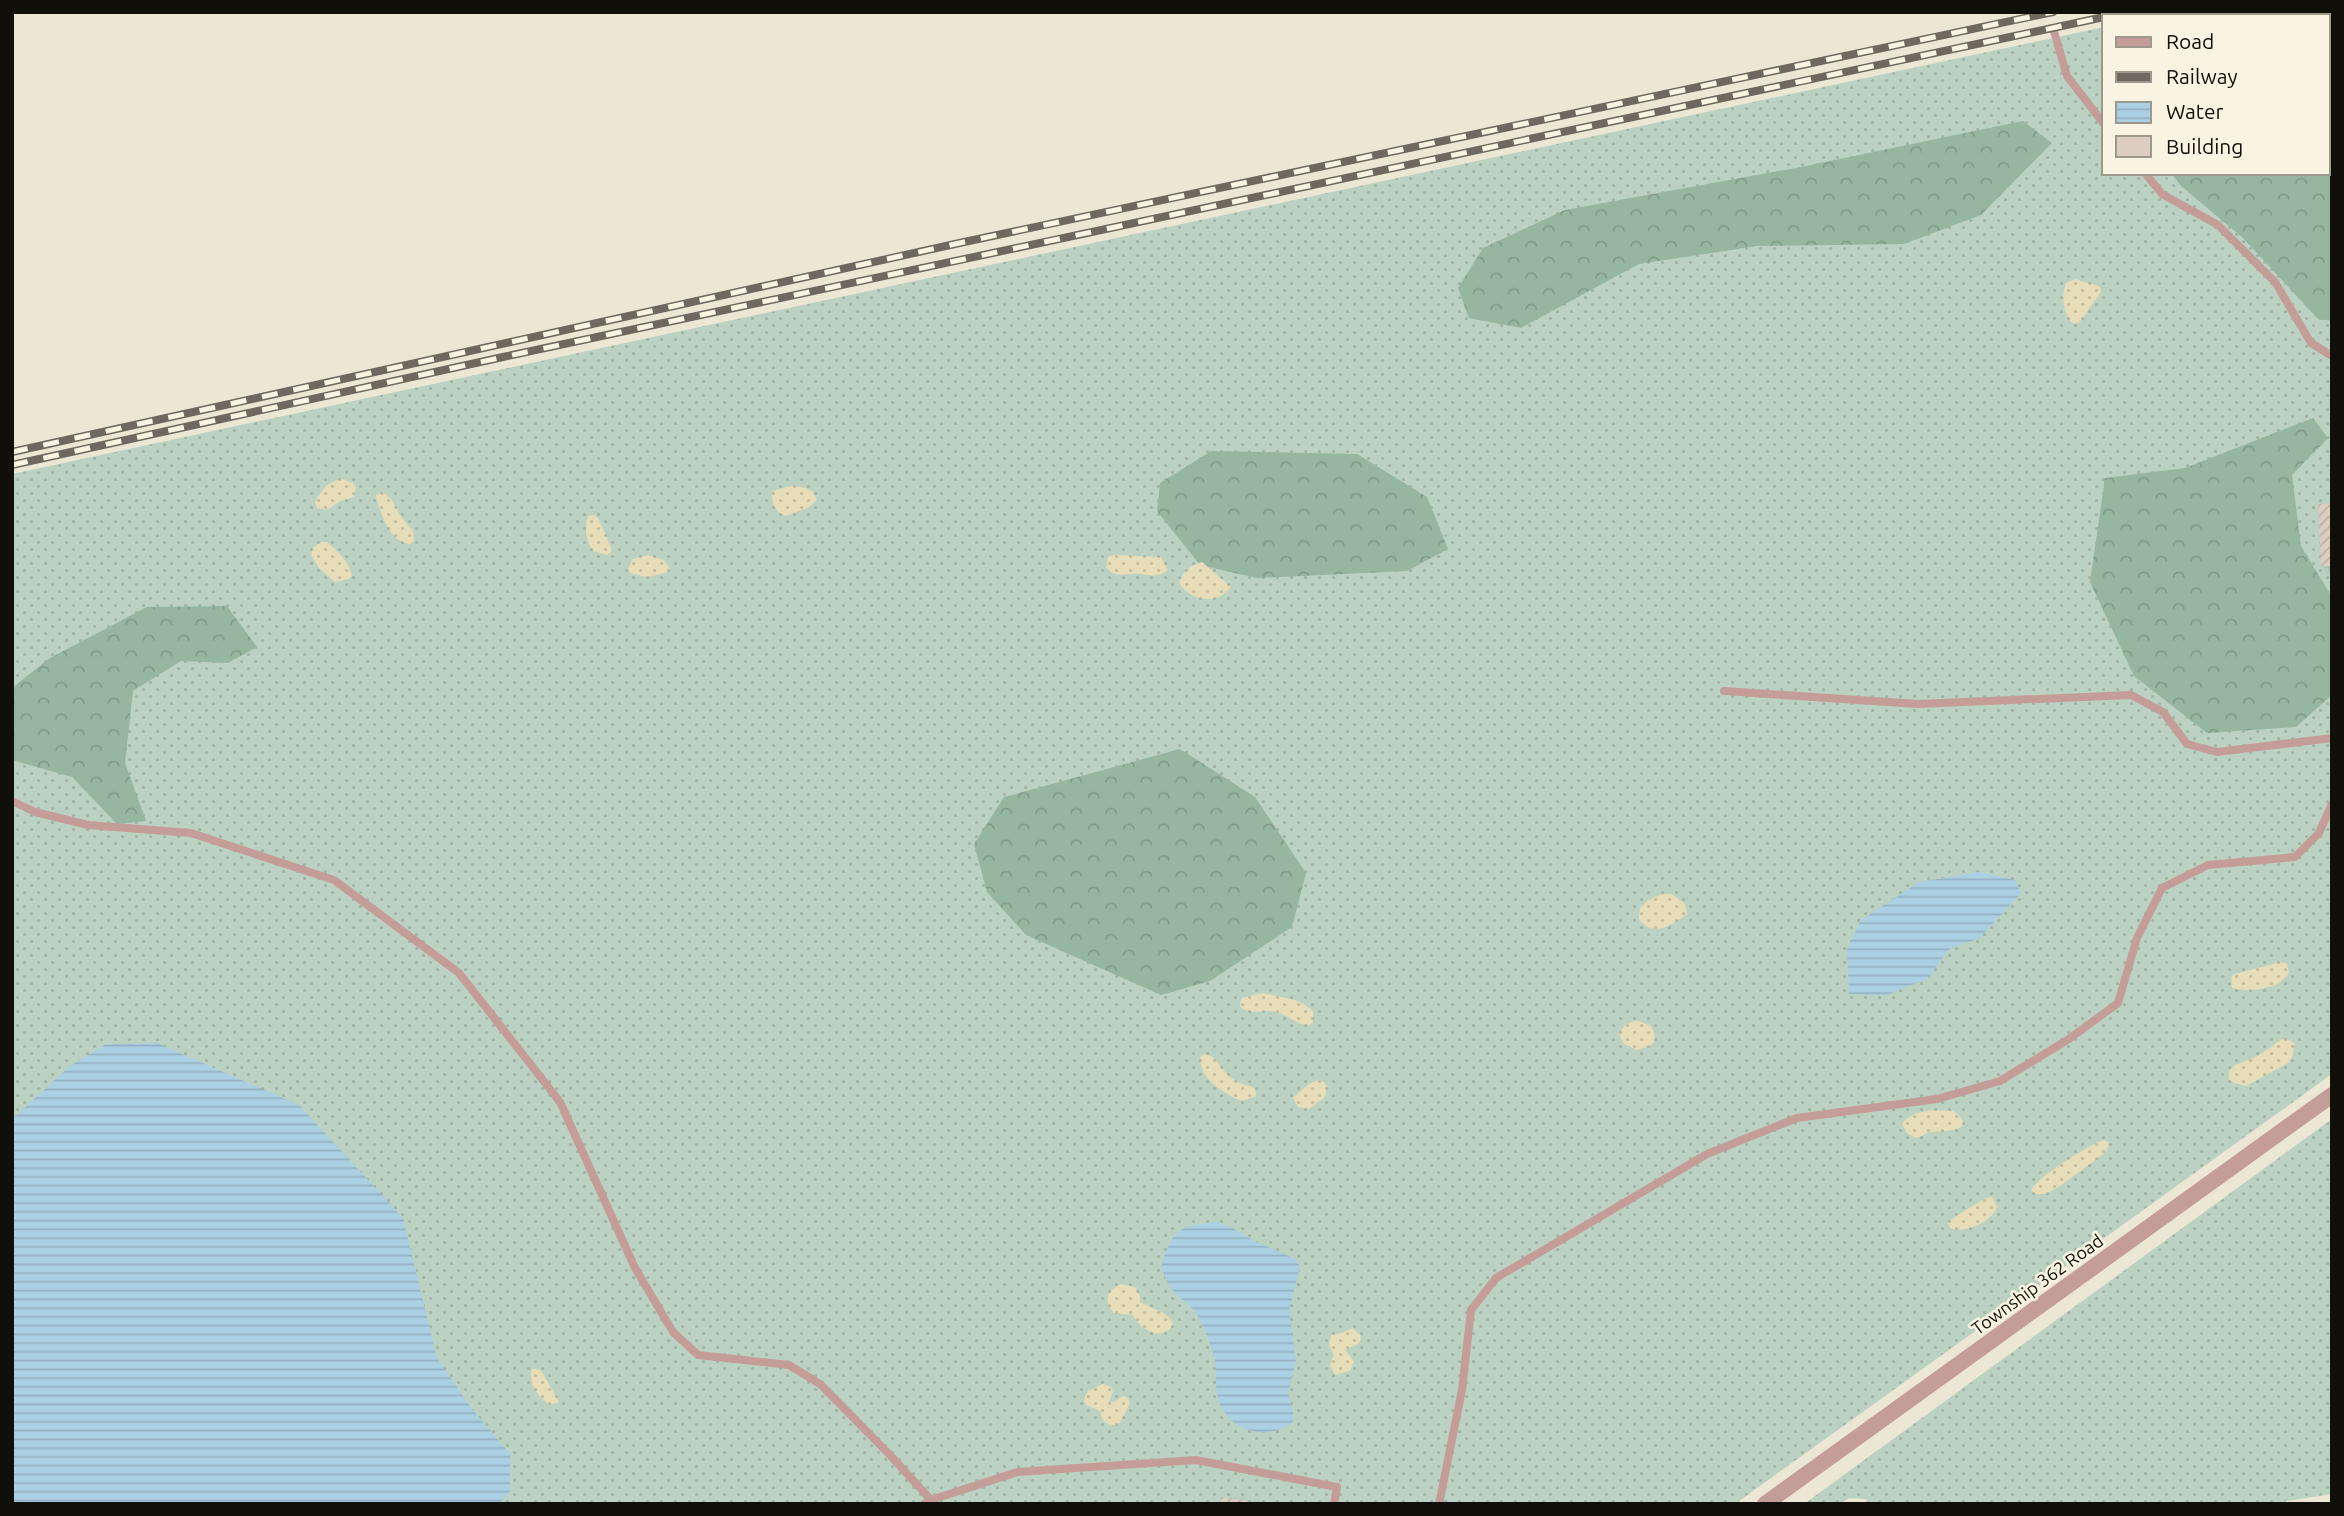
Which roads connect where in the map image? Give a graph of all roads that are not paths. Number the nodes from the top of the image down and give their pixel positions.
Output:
1 (2053, 28) dead end
2 (2102, 121) edge
3 (2147, 175) edge
4 (2332, 356) edge
5 (1724, 691) dead end
6 (2332, 738) edge
7 (12, 801) edge
8 (2332, 804) edge
9 (2332, 1095) edge
10 (928, 1502) edge
11 (1334, 1504) edge
12 (1439, 1504) edge
13 (1765, 1504) edge

1 - 2 lane
3 - 4 lane
5 - 6 lane
7 - 10 lane
8 - 12 lane
9 - 13 street, Township 362 Road
10 - 11 lane

